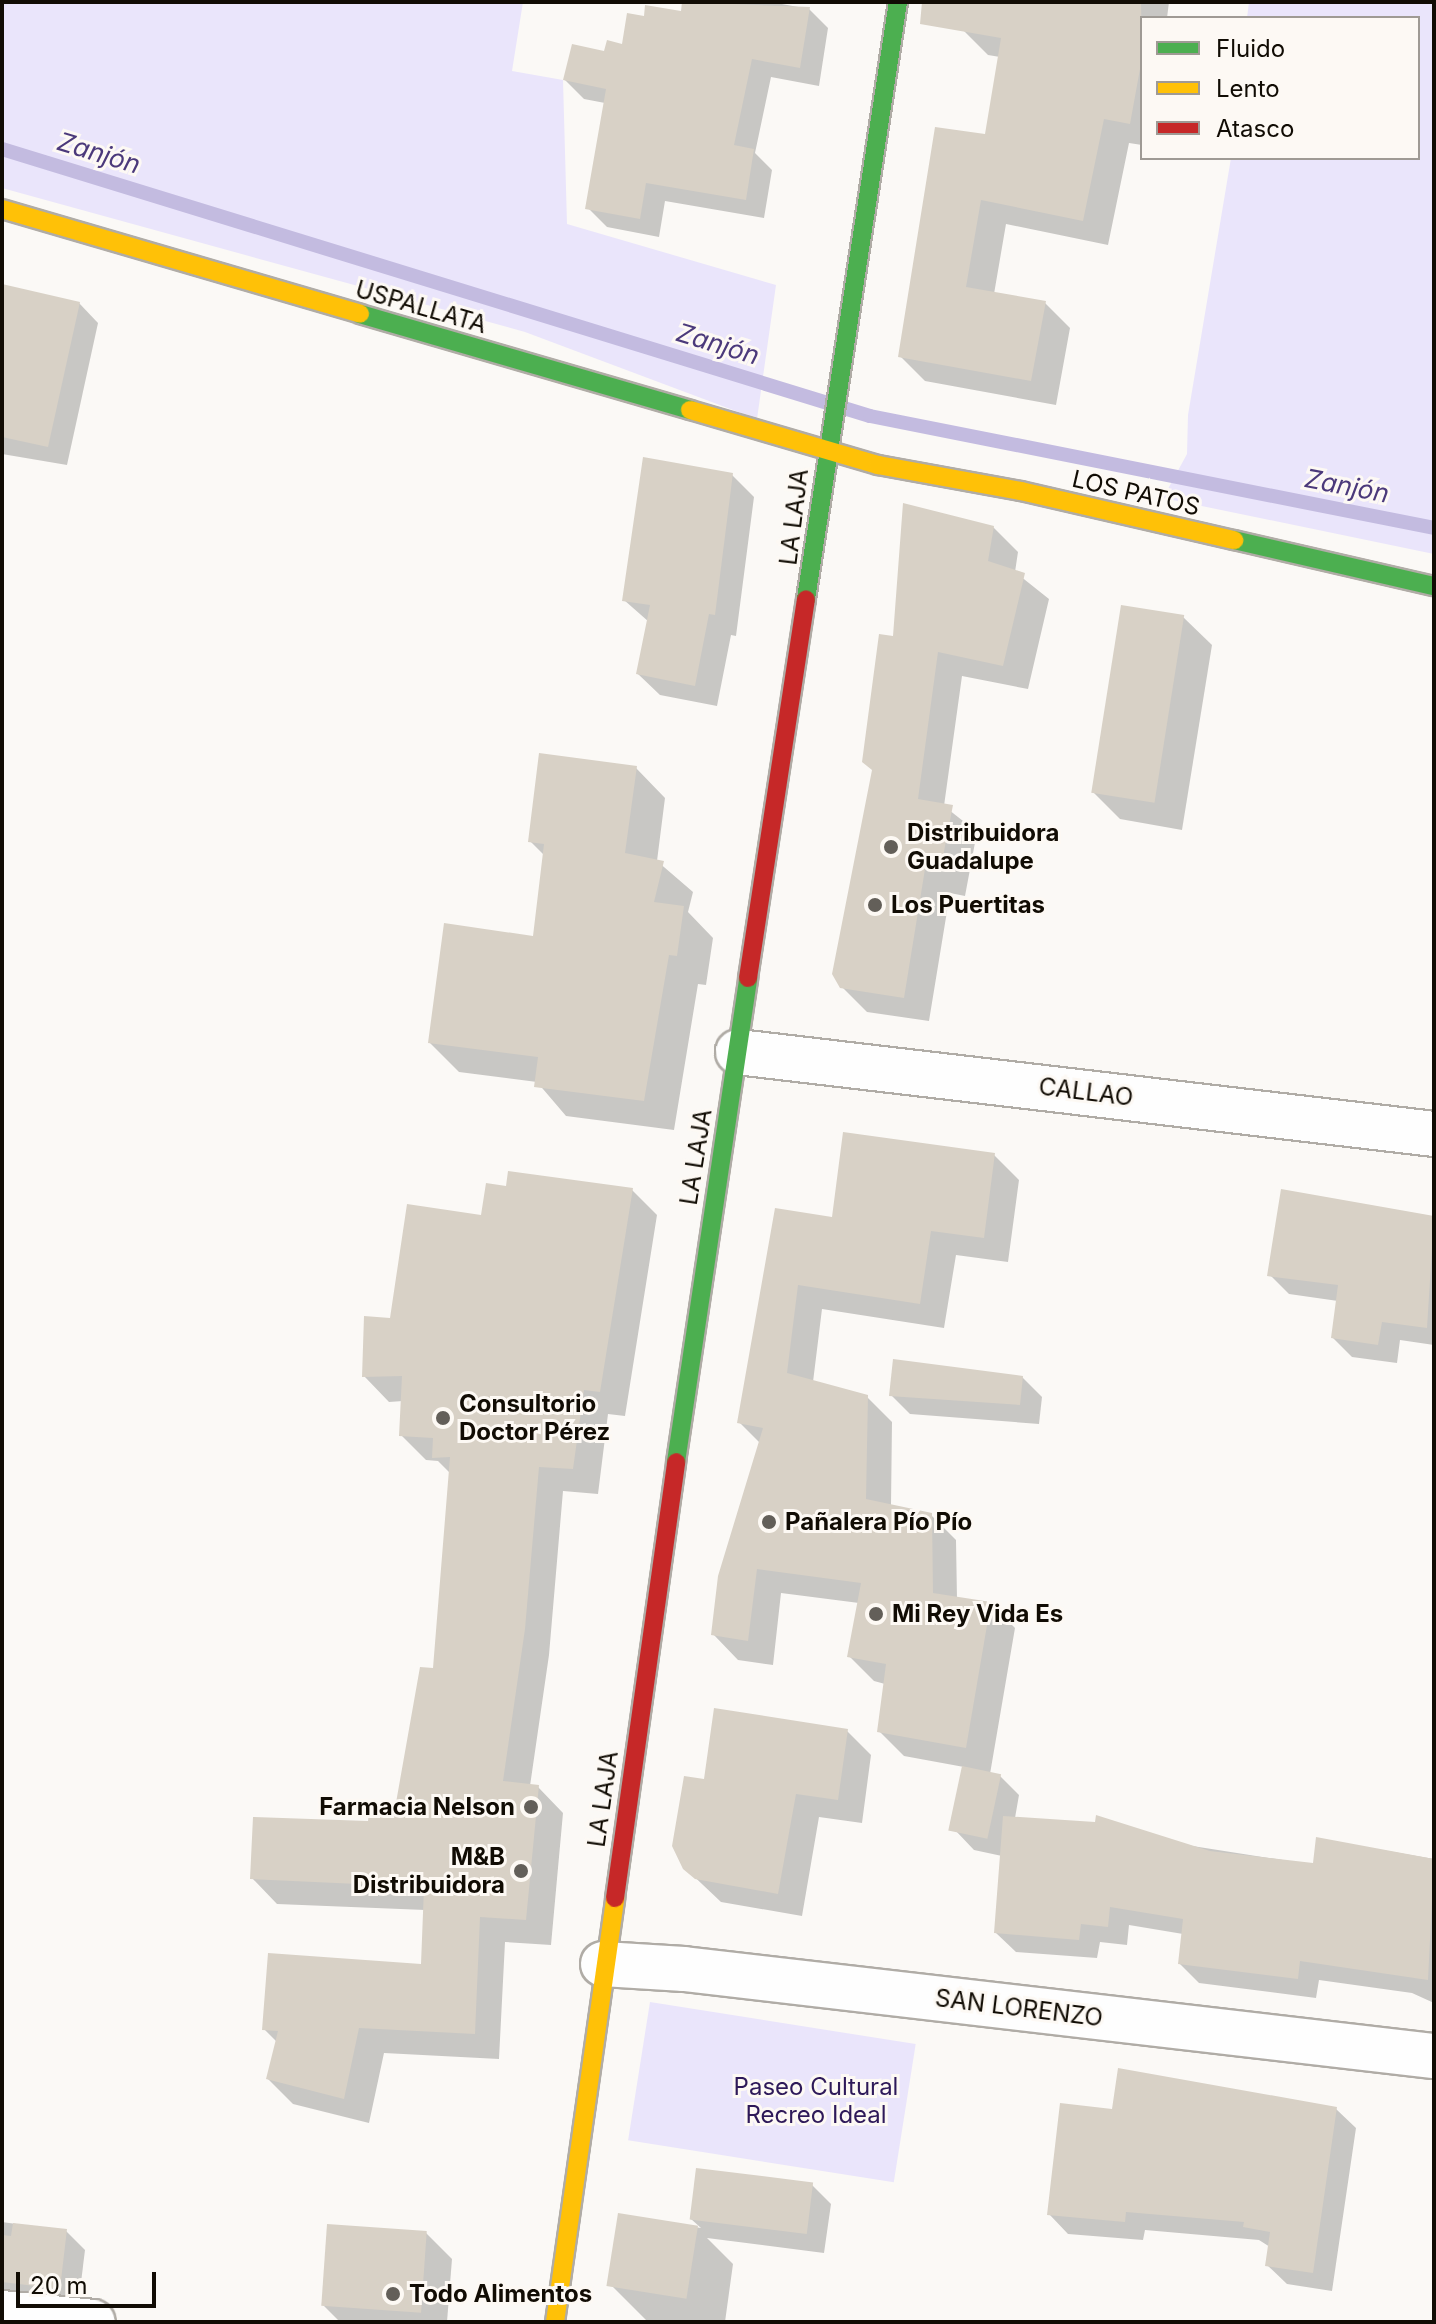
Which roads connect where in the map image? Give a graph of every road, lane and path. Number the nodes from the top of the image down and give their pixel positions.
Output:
1 (898, 2) edge
2 (2, 209) edge
3 (827, 451) junction
4 (1434, 586) edge
5 (738, 1052) junction
6 (1434, 1134) edge
7 (603, 1964) junction
8 (1434, 2056) edge
9 (2, 2313) edge
10 (93, 2322) edge
11 (555, 2322) edge

1 - 3 main road, LA LAJA
2 - 3 main road, USPALLATA
3 - 4 main road, LOS PATOS
3 - 5 main road, LA LAJA
5 - 6 street, CALLAO
5 - 7 main road, LA LAJA
7 - 8 street, SAN LORENZO
7 - 11 main road, LA LAJA
9 - 10 street

